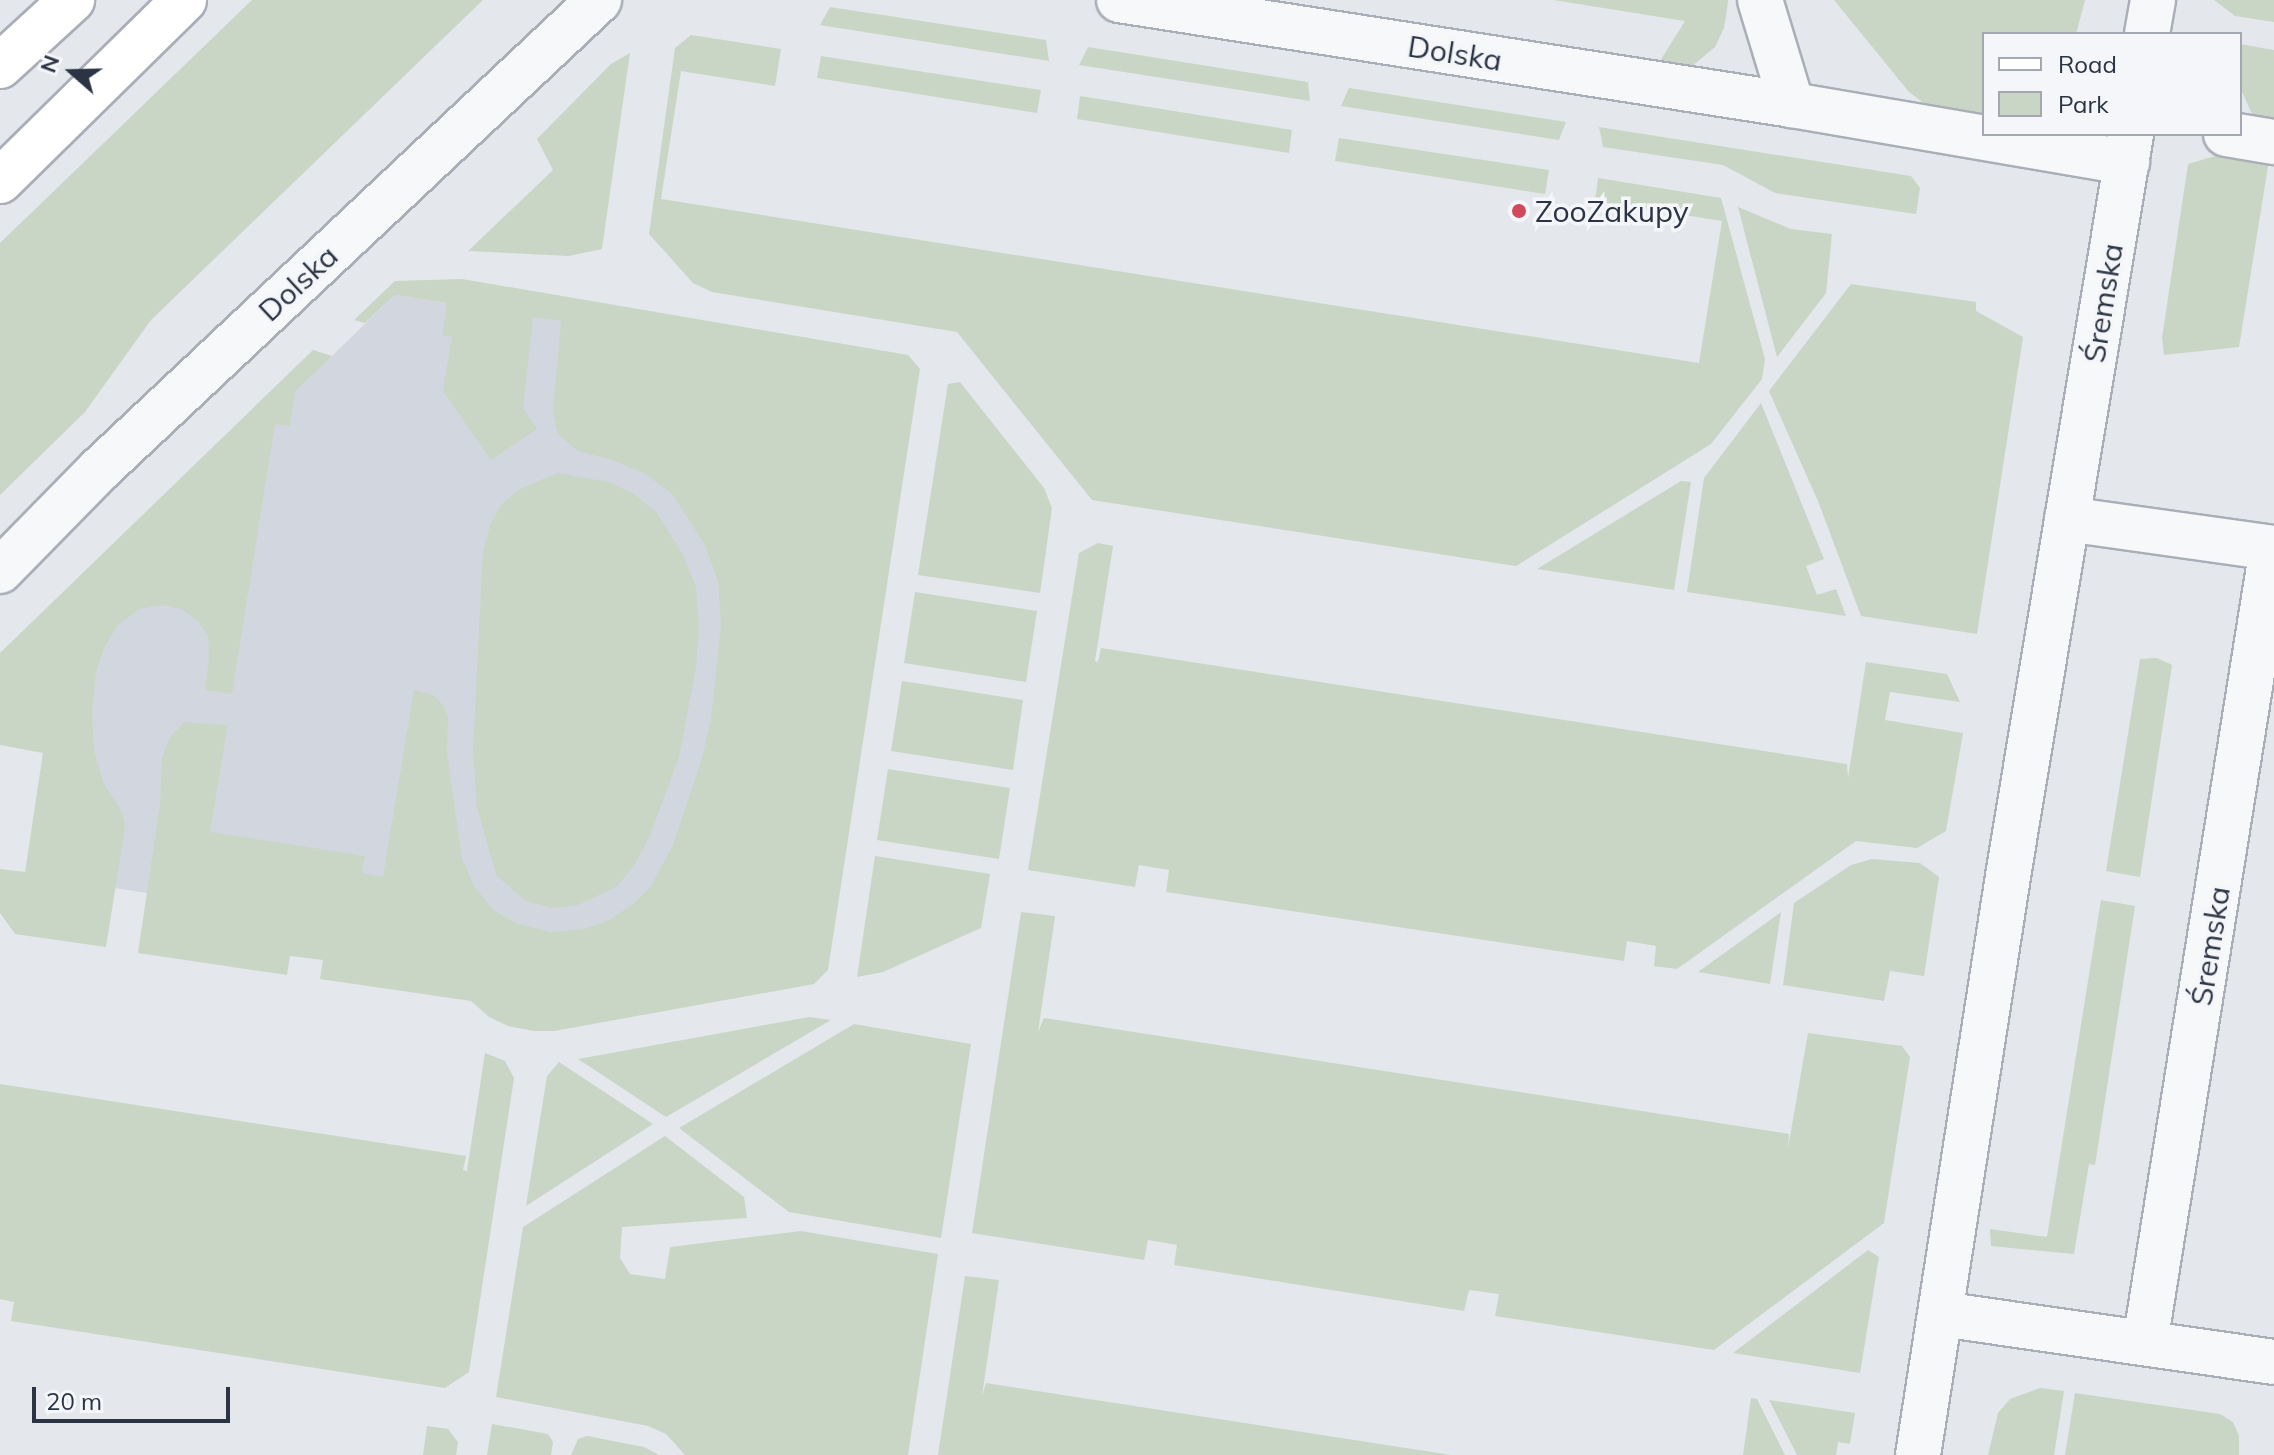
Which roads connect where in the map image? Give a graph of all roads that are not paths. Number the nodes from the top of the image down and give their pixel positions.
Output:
1 (72, 0) edge
2 (184, 0) edge
3 (599, 0) edge
4 (1119, 0) edge
5 (1760, 0) edge
6 (2153, 0) edge
7 (2147, 32) edge
8 (0, 66) edge
9 (1792, 105) junction
10 (1982, 129) edge
11 (2035, 136) edge
12 (2238, 136) edge
13 (2274, 142) edge
14 (2129, 148) edge
15 (0, 181) edge
16 (2067, 519) junction
17 (2273, 548) edge
18 (0, 571) edge
19 (1941, 1314) junction
20 (2145, 1343) junction
21 (2274, 1362) edge
22 (1918, 1455) edge

1 - 8 main road
2 - 15 main road
3 - 18 street, Dolska
4 - 9 street, Dolska
5 - 9 street
6 - 7 street
9 - 10 street, Dolska
11 - 14 street, Dolska
12 - 13 street
14 - 16 street, Śremska
16 - 17 street, Śremska
16 - 19 street, Śremska
17 - 20 street, Śremska
19 - 20 street
19 - 22 street, Śremska
20 - 21 street

